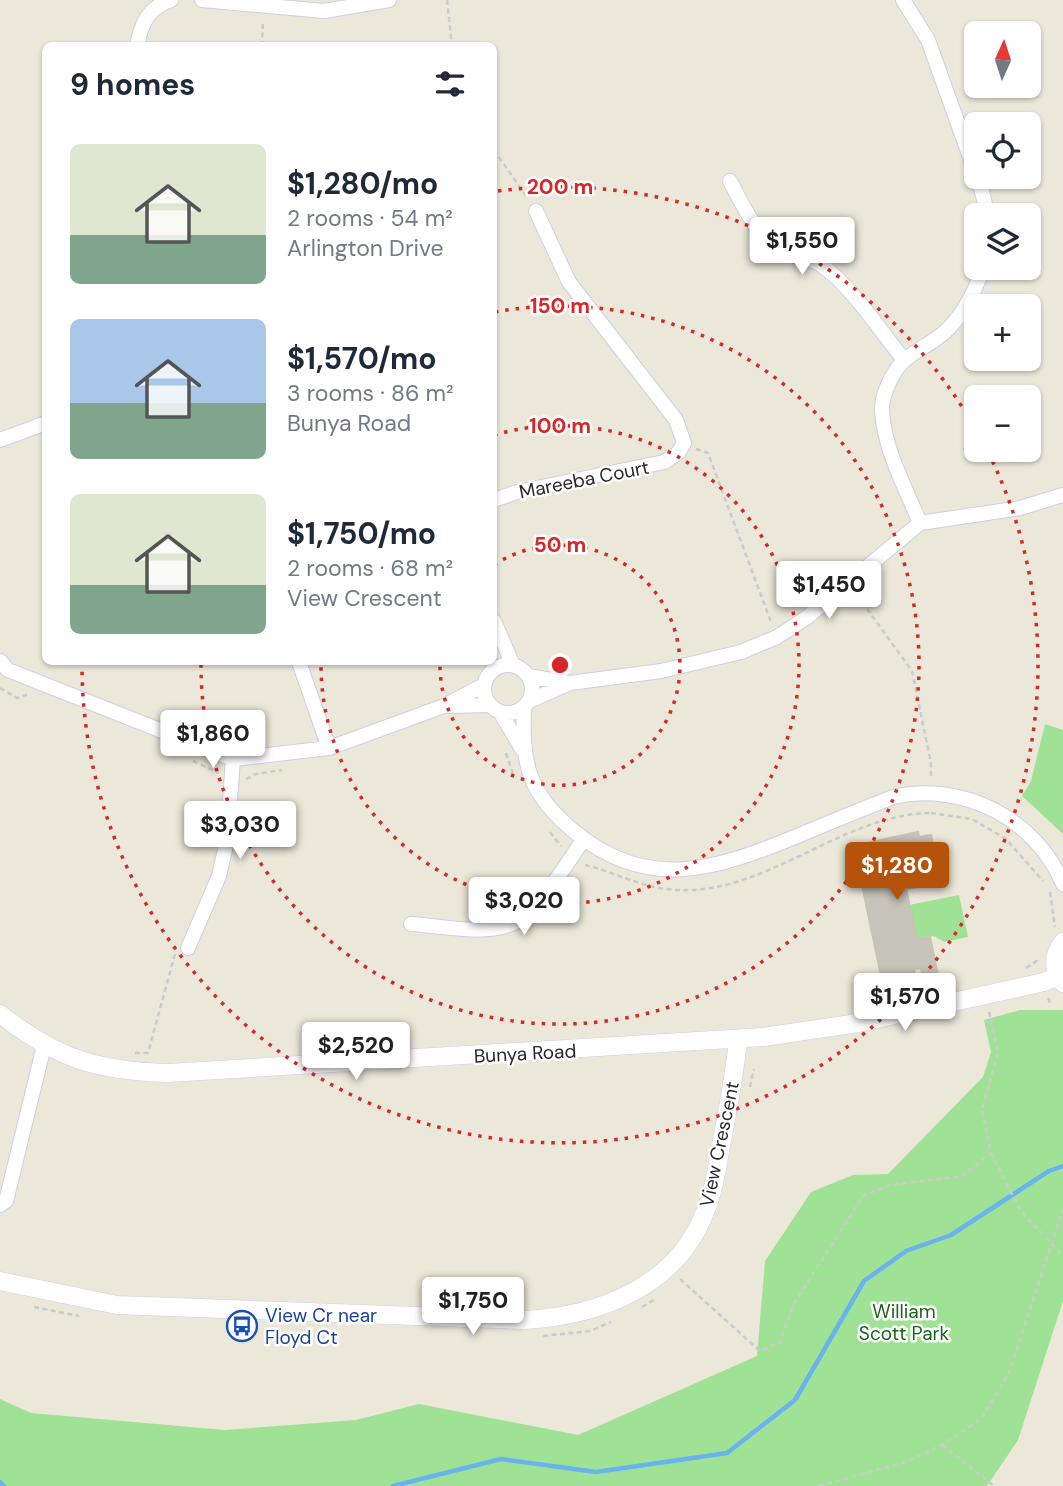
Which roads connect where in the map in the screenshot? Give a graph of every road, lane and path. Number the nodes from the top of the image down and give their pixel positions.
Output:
1 (172, 0) edge
2 (202, 0) edge
3 (390, 0) edge
4 (447, 0) edge
5 (903, 0) edge
6 (264, 7) junction
7 (138, 42) edge
8 (262, 42) edge
9 (452, 42) edge
10 (964, 139) edge
11 (497, 154) edge
12 (730, 181) dead end
13 (536, 211) joint
14 (978, 280) edge
15 (904, 360) junction
16 (42, 425) edge
17 (0, 440) edge
18 (684, 443) junction
19 (1063, 495) edge
20 (497, 499) edge
21 (919, 523) junction
22 (847, 581) junction
23 (497, 631) edge
24 (777, 637) junction
25 (4, 665) edge
26 (300, 665) edge
27 (495, 665) edge
28 (513, 665) junction
29 (495, 668) junction
30 (528, 676) junction
31 (570, 683) junction
32 (484, 685) junction
33 (0, 686) edge
34 (33, 693) dead end
35 (527, 704) junction
36 (443, 706) junction
37 (495, 709) junction
38 (329, 748) junction
39 (505, 750) dead end
40 (522, 750) junction
41 (186, 757) dead end
42 (233, 759) junction
43 (292, 768) dead end
44 (232, 776) junction
45 (519, 786) dead end
46 (931, 794) junction
47 (931, 813) junction
48 (546, 827) dead end
49 (584, 839) junction
50 (567, 862) junction
51 (1063, 884) edge
52 (1052, 897) dead end
53 (411, 924) dead end
54 (1063, 942) edge
55 (188, 948) joint
56 (1060, 979) edge
57 (989, 1012) dead end
58 (0, 1014) edge
59 (738, 1040) junction
60 (44, 1046) junction
61 (131, 1053) dead end
62 (754, 1069) dead end
63 (748, 1096) dead end
64 (991, 1153) junction
65 (0, 1205) edge
66 (1063, 1209) edge
67 (1049, 1244) junction
68 (1063, 1256) edge
69 (686, 1269) dead end
70 (673, 1273) junction
71 (0, 1281) edge
72 (659, 1295) dead end
73 (26, 1305) dead end
74 (638, 1309) dead end
75 (79, 1316) dead end
76 (614, 1320) dead end
77 (541, 1336) dead end
78 (942, 1445) junction
79 (819, 1486) edge
80 (993, 1486) edge

1 - 7 street
2 - 6 street
3 - 6 street
4 - 9 path
5 - 10 street
6 - 8 path
11 - 13 path
12 - 15 street
13 - 18 street
14 - 15 street
15 - 21 street
16 - 17 street
18 - 20 street, Mareeba Court
18 - 24 path
19 - 21 street
21 - 22 street
22 - 24 street
22 - 46 path
23 - 28 street
24 - 31 street
25 - 33 street
25 - 42 street
26 - 38 street
27 - 29 street
28 - 29 street
28 - 30 street
29 - 32 street
30 - 31 street
30 - 35 street
31 - 35 street
32 - 36 street
32 - 37 street
33 - 34 path
35 - 37 street
35 - 40 street
36 - 37 street
36 - 38 street
37 - 40 street
38 - 42 street
39 - 45 path
40 - 49 street
41 - 44 path
42 - 44 street
43 - 44 path
44 - 55 street
46 - 47 path
46 - 49 street
46 - 51 street
47 - 50 path
47 - 52 path
48 - 50 path
49 - 50 street
50 - 53 street
54 - 56 street
55 - 61 path
56 - 59 street, Bunya Road
57 - 64 path
58 - 60 street, Bunya Road
59 - 60 street, Bunya Road
59 - 70 street, View Crescent
60 - 65 street
62 - 63 path
64 - 67 path
64 - 70 path
66 - 67 path
67 - 68 path
67 - 78 path
69 - 70 path
70 - 71 street, View Crescent
72 - 74 path
73 - 75 path
76 - 77 path
78 - 79 path
78 - 80 path

